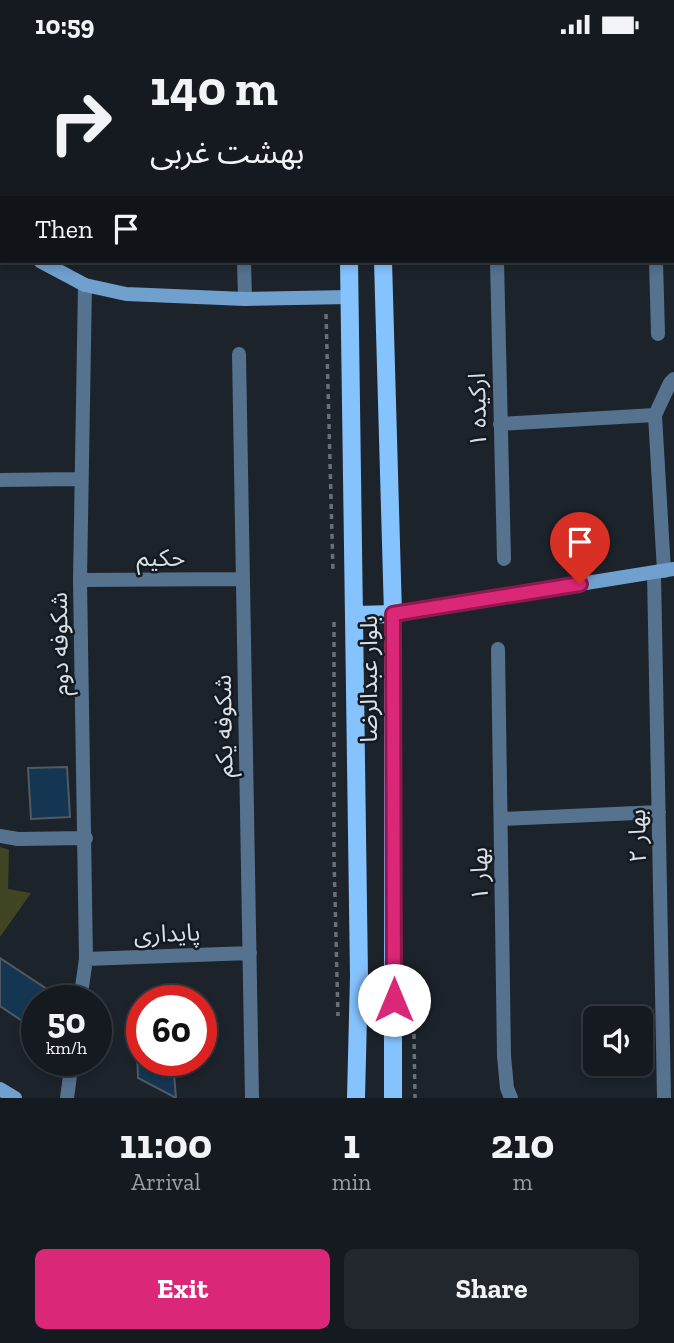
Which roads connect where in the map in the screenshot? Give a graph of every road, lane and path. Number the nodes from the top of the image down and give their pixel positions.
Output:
1 (44, 263) edge
2 (244, 263) edge
3 (349, 263) edge
4 (383, 263) edge
5 (497, 263) edge
6 (656, 263) edge
7 (85, 285) junction
8 (350, 297) junction
9 (245, 299) junction
10 (326, 308) dead end
11 (658, 334) dead end
12 (239, 354) dead end
13 (674, 379) edge
14 (655, 415) junction
15 (500, 424) junction
16 (80, 479) junction
17 (0, 480) edge
18 (504, 559) dead end
19 (664, 571) edge
20 (333, 574) dead end
21 (243, 579) junction
22 (80, 580) junction
23 (334, 613) dead end
24 (393, 614) junction
25 (356, 615) junction
26 (498, 649) dead end
27 (658, 766) junction
28 (674, 766) edge
29 (659, 813) junction
30 (501, 819) junction
31 (0, 837) edge
32 (86, 838) junction
33 (250, 953) junction
34 (86, 959) junction
35 (82, 985) edge
36 (338, 1024) dead end
37 (70, 1076) edge
38 (0, 1089) edge
39 (15, 1098) edge
40 (67, 1098) edge
41 (252, 1098) edge
42 (356, 1098) edge
43 (393, 1098) edge
44 (511, 1098) edge
45 (664, 1098) edge

1 - 7 main road
2 - 9 street
3 - 8 main road, بلوار عبدالرضا
4 - 24 main road, بلوار عبدالرضا
5 - 15 street, ارکیده ۱
6 - 11 street
7 - 9 main road
7 - 16 street, شکوفه دوم
8 - 9 main road
8 - 25 main road, بلوار عبدالرضا
10 - 20 path
12 - 21 street, شکوفه یکم
13 - 14 street
14 - 15 street
14 - 19 street, بهار ۲
15 - 18 street, ارکیده ۱
16 - 17 street
16 - 22 street, شکوفه دوم
19 - 24 main road
19 - 27 street, بهار ۲
21 - 22 street, حکیم
21 - 33 street, شکوفه یکم
22 - 32 street, شکوفه دوم
23 - 36 path
24 - 25 main road
24 - 43 main road, بلوار عبدالرضا
25 - 42 main road, بلوار عبدالرضا
26 - 30 street, بهار ۱
27 - 28 street
27 - 29 street, بهار ۲
29 - 30 street
29 - 45 street, بهار ۲
30 - 44 street, بهار ۱
31 - 32 street
32 - 34 street, شکوفه دوم
33 - 34 street, پایداری
33 - 41 street, شکوفه یکم
34 - 35 street, شکوفه دوم
37 - 40 street
38 - 39 main road

